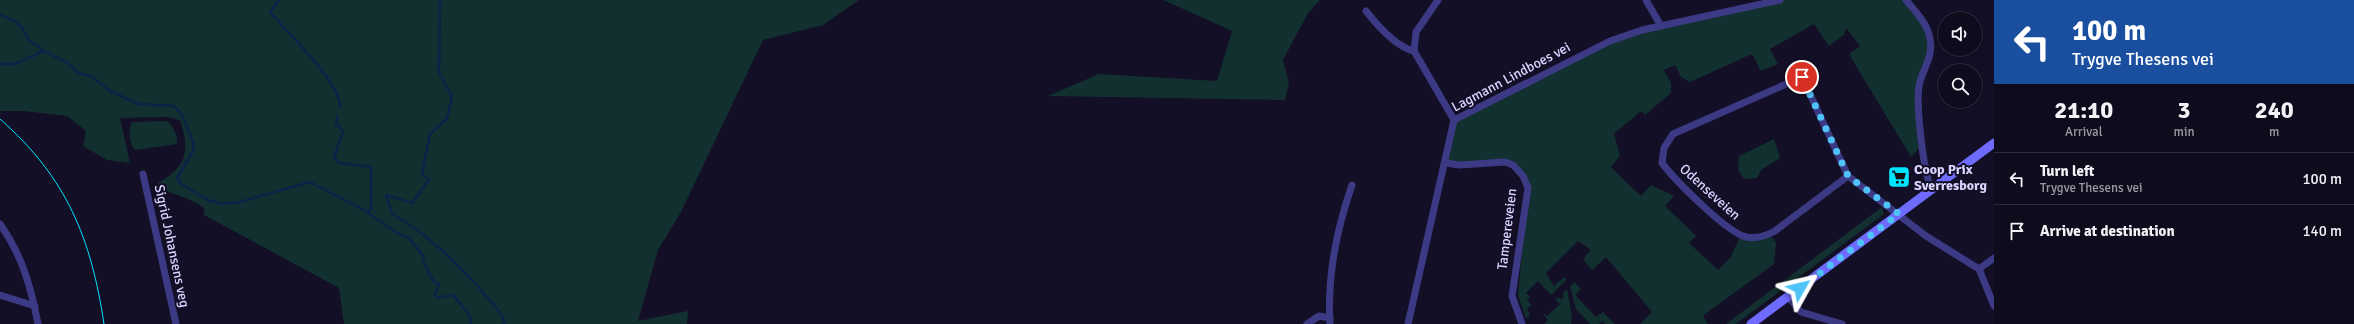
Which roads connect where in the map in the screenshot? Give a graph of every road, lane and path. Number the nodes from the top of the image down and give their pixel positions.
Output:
1 (1438, 0) edge
2 (1646, 0) edge
3 (1780, 0) edge
4 (1906, 0) edge
5 (1366, 11) dead end
6 (1661, 26) junction
7 (1414, 51) junction
8 (1454, 120) junction
9 (1994, 143) edge
10 (1445, 162) junction
11 (143, 174) dead end
12 (1848, 176) junction
13 (1352, 185) dead end
14 (1932, 189) junction
15 (1899, 214) junction
16 (0, 224) edge
17 (1994, 258) edge
18 (1979, 269) junction
19 (0, 295) edge
20 (1788, 297) junction
21 (35, 306) junction
22 (1994, 306) edge
23 (1330, 321) edge
24 (1519, 323) edge
25 (38, 324) edge
26 (176, 324) edge
27 (1307, 324) edge
28 (1408, 324) edge
29 (1751, 324) edge
30 (1842, 324) edge

1 - 7 street
2 - 6 street
3 - 6 street, Lagmann Lindboes vei
4 - 14 street
5 - 7 street
6 - 8 street, Lagmann Lindboes vei
7 - 8 street
8 - 10 street, Lagmann Lindboes vei
9 - 14 street
10 - 24 street, Tampereveien
10 - 28 street, Lagmann Lindboes vei
11 - 26 street, Sigrid Johansens veg
12 - 12 street, Odenseveien
12 - 15 street
13 - 23 street
14 - 15 street
15 - 18 street
15 - 20 street
16 - 21 street
17 - 18 street
18 - 22 street
19 - 21 street
20 - 29 street
20 - 30 street
21 - 25 street
23 - 27 street

